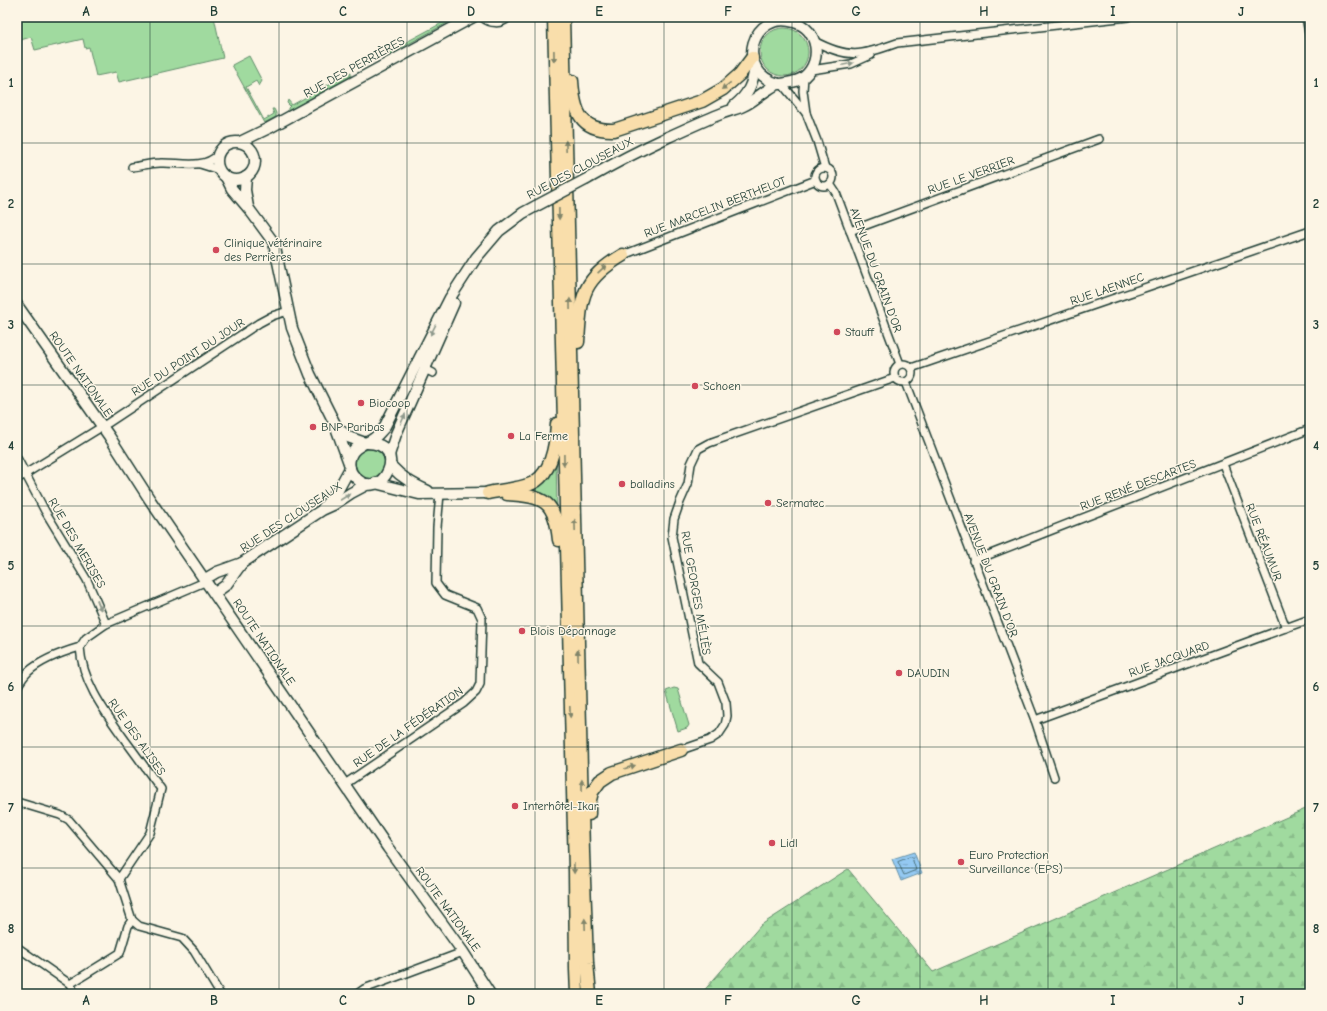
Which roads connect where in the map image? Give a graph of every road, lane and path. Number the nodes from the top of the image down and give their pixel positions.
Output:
1 (472, 17) edge
2 (482, 17) edge
3 (509, 17) edge
4 (554, 17) edge
5 (563, 17) edge
6 (1128, 17) edge
7 (1306, 17) edge
8 (774, 20) edge
9 (801, 21) edge
10 (1310, 39) edge
11 (814, 41) junction
12 (882, 48) junction
13 (754, 62) junction
14 (564, 63) junction
15 (807, 74) junction
16 (781, 84) junction
17 (724, 113) junction
18 (806, 113) junction
19 (269, 128) junction
20 (1099, 139) dead end
21 (240, 142) junction
22 (253, 152) junction
23 (218, 155) junction
24 (200, 164) junction
25 (132, 167) dead end
26 (825, 168) junction
27 (223, 174) junction
28 (246, 177) junction
29 (816, 180) junction
30 (830, 184) junction
31 (249, 209) junction
32 (850, 231) junction
33 (1310, 231) edge
34 (623, 255) joint
35 (17, 305) edge
36 (288, 311) junction
37 (561, 323) junction
38 (427, 364) junction
39 (900, 364) junction
40 (911, 368) junction
41 (895, 378) junction
42 (906, 382) junction
43 (572, 413) junction
44 (334, 422) junction
45 (102, 426) junction
46 (1310, 429) edge
47 (366, 443) junction
48 (389, 455) junction
49 (17, 458) edge
50 (1222, 464) junction
51 (349, 466) junction
52 (390, 466) junction
53 (25, 474) junction
54 (17, 479) edge
55 (372, 484) junction
56 (488, 493) junction
57 (437, 494) junction
58 (322, 510) junction
59 (973, 561) junction
60 (242, 563) junction
61 (566, 575) junction
62 (206, 580) junction
63 (215, 593) junction
64 (1310, 619) edge
65 (106, 624) junction
66 (1286, 628) junction
67 (80, 647) junction
68 (17, 687) edge
69 (1035, 720) junction
70 (681, 750) joint
71 (1054, 777) dead end
72 (345, 784) junction
73 (17, 802) edge
74 (583, 852) junction
75 (119, 879) junction
76 (132, 920) junction
77 (17, 947) edge
78 (463, 952) junction
79 (70, 984) junction
80 (75, 994) edge
81 (220, 994) edge
82 (357, 994) edge
83 (490, 994) edge
84 (577, 994) edge
85 (590, 994) edge

1 - 19 street, RUE DES PERRIÈRES
2 - 3 street
4 -> 37 highway
5 - 14 highway
6 - 12 street
7 - 10 street
8 - 9 street
8 - 13 street
9 - 11 street
11 - 12 street
11 - 15 street
15 -> 12 street
13 -> 14 highway
13 - 16 street
13 - 17 street, RUE DES CLOUSEAUX
43 -> 14 highway
15 - 16 street
15 - 18 street
16 - 17 street, RUE DES CLOUSEAUX
16 - 18 street
17 - 38 street, RUE DES CLOUSEAUX, bridge
18 - 26 street
19 - 21 street, RUE DES PERRIÈRES
19 - 22 street, RUE DES PERRIÈRES
20 - 32 street, RUE LE VERRIER
21 - 22 street
21 - 23 street
22 - 28 street
23 - 24 street
23 - 27 street
24 - 25 street
24 - 27 street
26 - 29 street
26 - 30 street
27 - 28 street
27 - 31 street
28 - 31 street
29 - 30 street
29 - 34 street, RUE MARCELIN BERTHELOT
30 - 32 street, AVENUE DU GRAIN D'OR
31 - 36 street
32 - 39 street, AVENUE DU GRAIN D'OR
33 - 40 street, RUE LAENNEC
43 -> 34 highway
35 - 45 street, ROUTE NATIONALE
36 - 44 street
36 - 45 street, RUE DU POINT DU JOUR
37 - 56 highway
37 -> 61 highway
38 - 47 street, RUE DES CLOUSEAUX
48 -> 38 street, RUE DES CLOUSEAUX
39 - 40 street
39 - 41 street
40 - 42 street
41 - 42 street
41 - 70 street, RUE GEORGES MÉLIÈS
42 - 59 street, AVENUE DU GRAIN D'OR
74 -> 43 highway
44 - 47 street
44 - 51 street
45 - 53 street, RUE DU POINT DU JOUR
45 - 62 street, ROUTE NATIONALE
46 - 50 street, RUE RENÉ DESCARTES
47 - 48 street
47 - 51 street
48 - 52 street
49 - 53 street, RUE DES MERISES
50 - 59 street, RUE RENÉ DESCARTES
50 - 66 street, RUE RÉAUMUR
51 - 55 street
51 - 58 street
52 - 55 street
52 - 57 street
53 - 54 street, RUE DU POINT DU JOUR
53 -> 65 street, RUE DES MERISES
55 - 57 street
58 -> 55 street, RUE DES CLOUSEAUX
56 - 57 street
56 - 61 highway
57 - 72 street, RUE DE LA FÉDÉRATION
58 - 60 street, RUE DES CLOUSEAUX
59 - 69 street, AVENUE DU GRAIN D'OR
60 - 62 street
60 - 63 street, RUE DES CLOUSEAUX
61 -> 84 highway
62 - 63 street, ROUTE NATIONALE
62 - 65 street
63 - 72 street, ROUTE NATIONALE
64 - 66 street, RUE JACQUARD
65 - 67 street
66 - 69 street, RUE JACQUARD
67 - 68 street
67 - 75 street, RUE DES ALISES
69 - 71 street, AVENUE DU GRAIN D'OR
74 -> 70 highway
72 - 78 street, ROUTE NATIONALE
73 - 75 street
85 -> 74 highway
75 - 76 street
76 - 79 street
76 - 81 street
77 - 79 street
78 - 82 street
78 - 83 street, ROUTE NATIONALE
79 - 80 street

